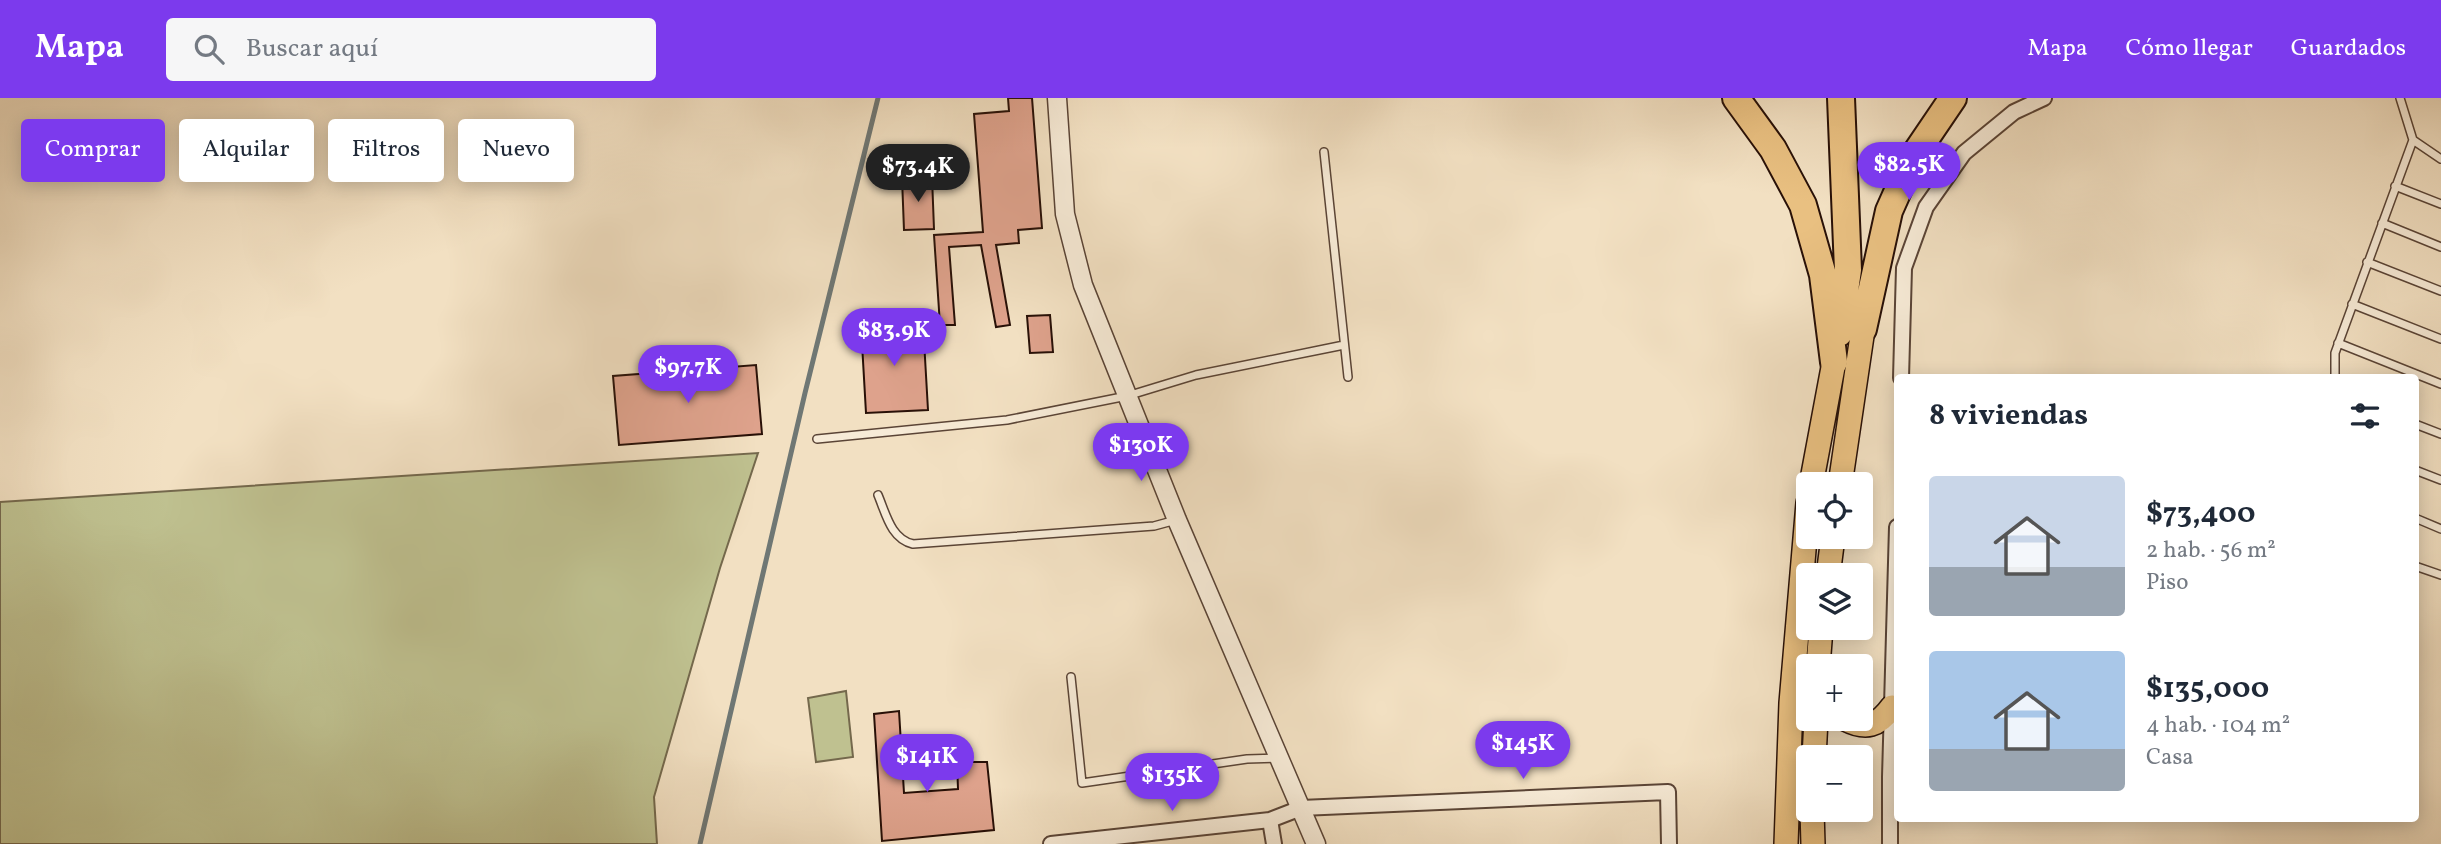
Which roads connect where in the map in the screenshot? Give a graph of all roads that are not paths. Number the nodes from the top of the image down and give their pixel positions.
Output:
1 (1057, 98) edge
2 (1736, 98) edge
3 (1841, 98) edge
4 (1858, 98) edge
5 (1953, 98) edge
6 (2044, 98) edge
7 (2400, 98) edge
8 (2413, 140) junction
9 (1324, 152) dead end
10 (2441, 159) edge
11 (2396, 186) junction
12 (2441, 204) edge
13 (2382, 223) junction
14 (2441, 247) edge
15 (2367, 262) junction
16 (2441, 291) edge
17 (2352, 304) junction
18 (1863, 330) junction
19 (2441, 339) edge
20 (2338, 343) junction
21 (1344, 345) junction
22 (1834, 362) junction
23 (1901, 374) edge
24 (2335, 374) edge
25 (2416, 374) edge
26 (2419, 375) edge
27 (1348, 377) dead end
28 (2441, 384) edge
29 (1127, 396) junction
30 (2419, 426) edge
31 (2441, 435) edge
32 (817, 439) dead end
33 (1813, 472) edge
34 (1842, 472) edge
35 (2419, 472) edge
36 (2441, 481) edge
37 (878, 495) dead end
38 (1177, 520) junction
39 (2419, 520) edge
40 (2441, 529) edge
41 (1804, 549) edge
42 (2419, 567) edge
43 (2441, 575) edge
44 (1894, 635) edge
45 (1071, 677) dead end
46 (1892, 707) junction
47 (1873, 725) edge
48 (1279, 758) junction
49 (1893, 777) edge
50 (1301, 808) junction
51 (1270, 820) junction
52 (1812, 822) edge
53 (1051, 844) edge
54 (1274, 844) edge
55 (1317, 844) edge
56 (1669, 844) edge
57 (1786, 844) edge
58 (1813, 844) edge
59 (1890, 844) edge

1 - 29 street
2 - 22 highway
3 - 22 highway
4 - 18 highway
5 - 18 highway
6 - 23 street
7 - 8 lane
8 - 10 lane
8 - 11 lane
9 - 21 lane
11 - 12 lane
11 - 13 lane
13 - 14 lane
13 - 15 lane
15 - 16 lane
15 - 17 lane
17 - 19 lane
17 - 20 lane
18 - 34 main road
20 - 24 lane
20 - 25 lane
21 - 27 lane
21 - 29 lane
22 - 33 main road
26 - 28 lane
29 - 32 lane
29 - 38 street
30 - 31 lane
35 - 36 lane
37 - 38 lane
38 - 48 street
39 - 40 lane
41 - 57 main road
42 - 43 lane
44 - 46 street
45 - 48 lane
46 - 47 main road
46 - 49 street
48 - 50 street
49 - 59 street
50 - 51 street
50 - 55 street
50 - 56 street
51 - 53 street
51 - 54 street
52 - 58 main road

